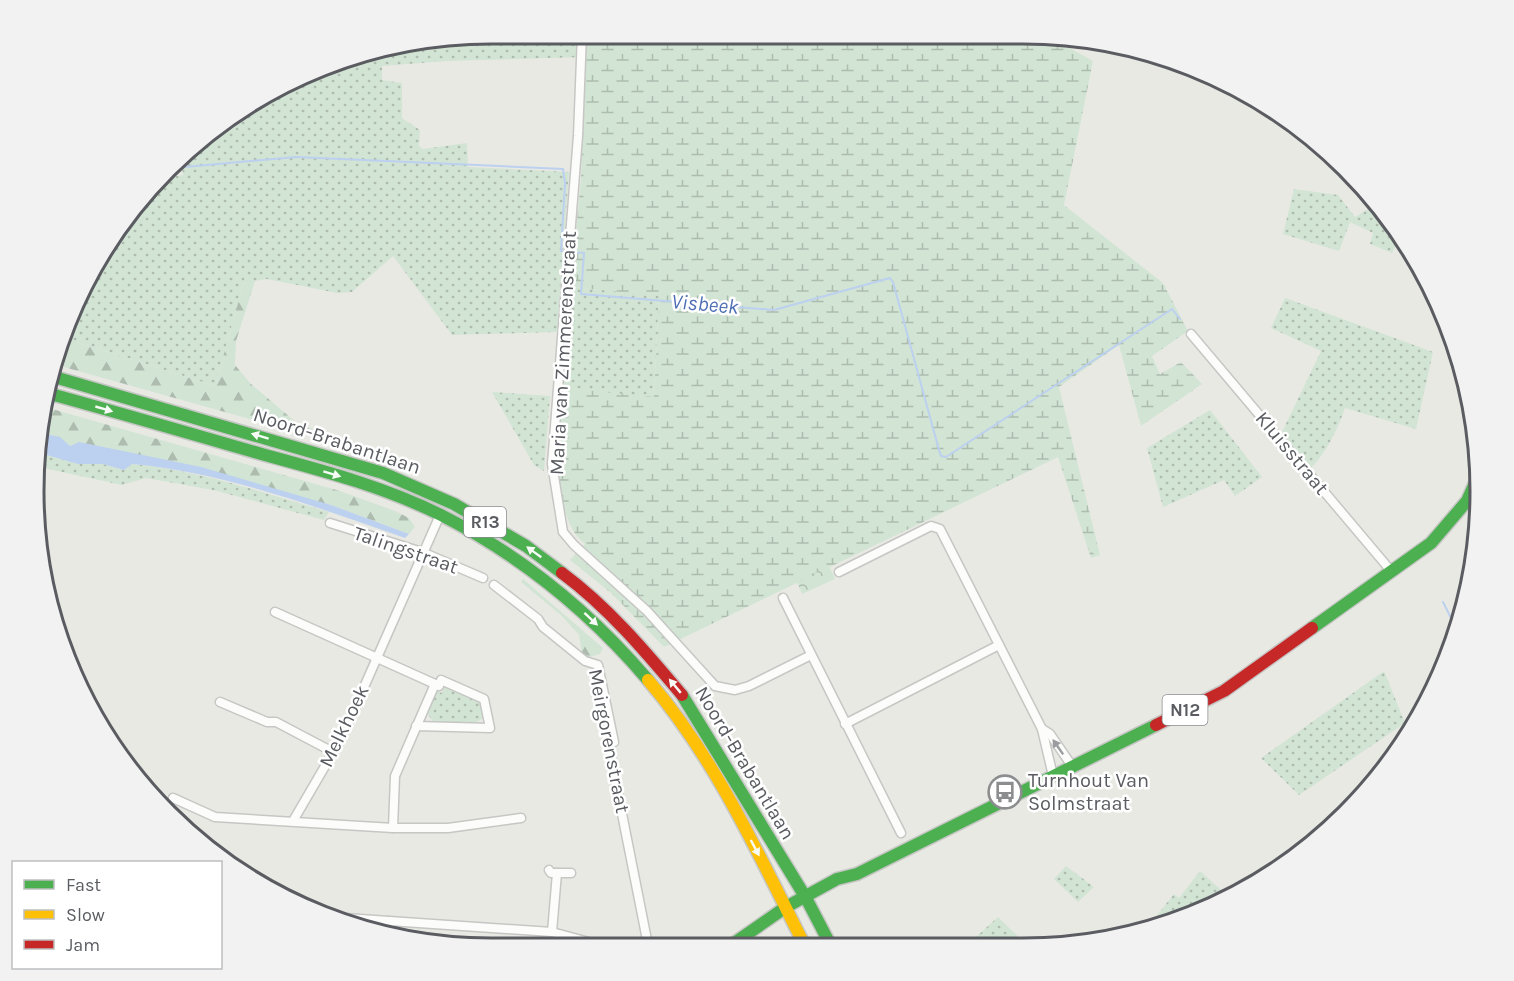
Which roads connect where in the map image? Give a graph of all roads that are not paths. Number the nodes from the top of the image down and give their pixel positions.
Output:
1 (582, 44) edge
2 (1191, 334) dead end
3 (58, 378) edge
4 (54, 395) edge
5 (1470, 505) edge
6 (440, 515) junction
7 (330, 523) dead end
8 (422, 552) junction
9 (839, 572) dead end
10 (1392, 572) junction
11 (483, 578) dead end
12 (494, 585) dead end
13 (783, 598) dead end
14 (275, 612) dead end
15 (999, 645) junction
16 (811, 655) junction
17 (376, 659) junction
18 (435, 684) junction
19 (220, 702) dead end
20 (845, 724) junction
21 (417, 726) junction
22 (1042, 729) junction
23 (333, 753) junction
24 (1072, 766) junction
25 (1053, 776) junction
26 (172, 798) dead end
27 (521, 818) dead end
28 (293, 821) junction
29 (393, 828) junction
30 (901, 833) dead end
31 (571, 873) dead end
32 (806, 898) junction
33 (786, 907) junction
34 (366, 919) edge
35 (388, 921) junction
36 (389, 926) edge
37 (552, 932) junction
38 (574, 938) edge
39 (647, 938) edge
40 (740, 938) edge
41 (801, 938) edge
42 (827, 938) edge

1 - 16 street, Maria van Zimmerenstraat
2 - 10 street, Kluisstraat
32 -> 3 main road, Noord-Brabantlaan / R13
4 -> 6 main road, Noord-Brabantlaan / R13
5 - 10 main road, N12
6 - 8 street, Melkhoek
6 -> 33 main road, Noord-Brabantlaan / R13
7 - 8 street, Talingstraat
8 - 11 street, Talingstraat
8 - 17 street, Melkhoek
9 - 15 street
10 - 24 main road, N12
12 - 39 street, Meirgorenstraat
13 - 16 street
14 - 17 street
15 - 20 street
15 - 22 street
16 - 20 street
17 - 18 street
17 - 23 street, Melkhoek
18 - 21 street
18 - 21 street
19 - 23 street
20 - 30 street
21 - 29 street
24 -> 22 street
22 - 25 street
23 - 28 street, Melkhoek
24 - 25 main road, N12
25 - 32 main road, N12
26 - 28 street
27 - 29 street
28 - 29 street
31 - 37 street
32 - 33 main road, N12
32 - 42 main road, Noord-Brabantlaan / R13
33 - 40 main road
33 - 41 main road, Noord-Brabantlaan / R13
34 - 35 street
35 - 36 street
35 - 37 street
37 - 38 street

